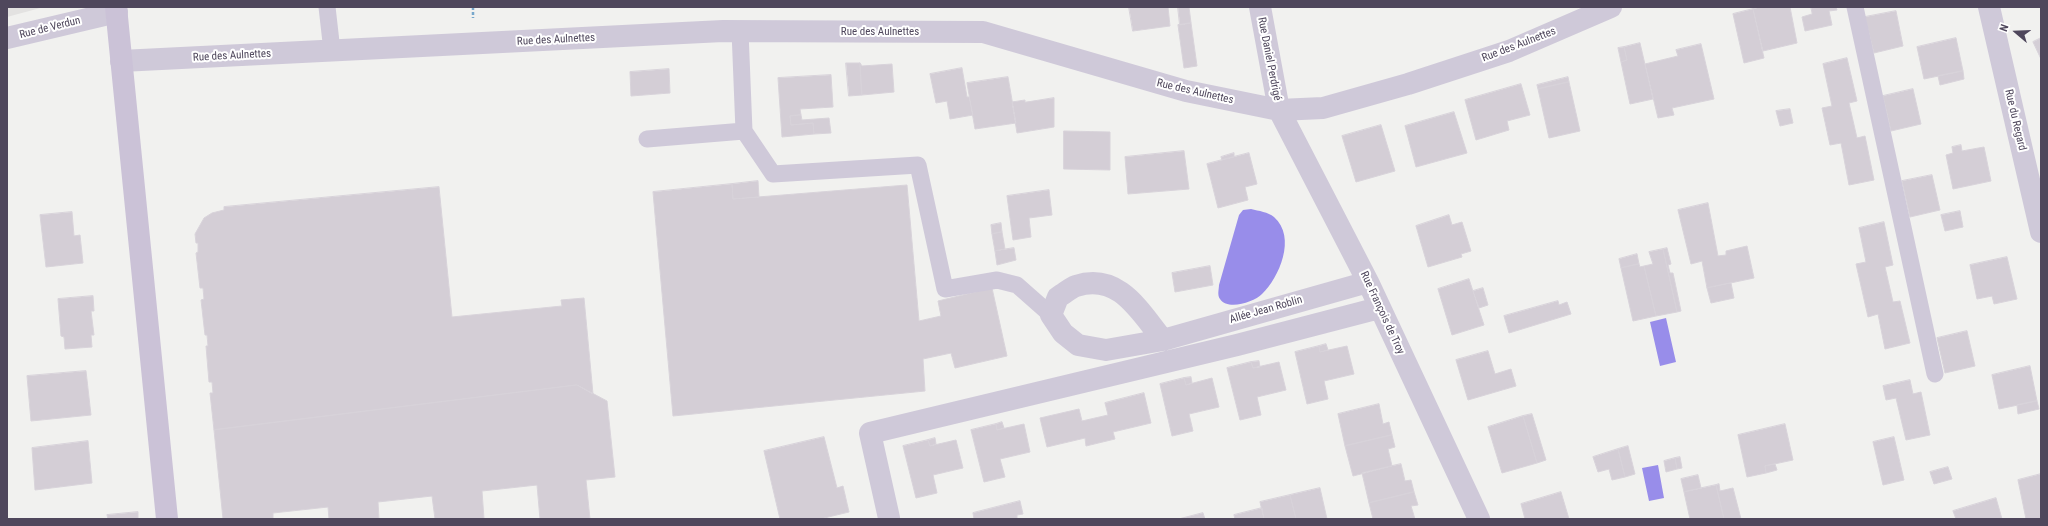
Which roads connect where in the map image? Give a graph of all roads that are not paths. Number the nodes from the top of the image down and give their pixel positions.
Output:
1 (327, 7) edge
2 (1260, 7) edge
3 (1611, 7) edge
4 (1855, 7) edge
5 (1989, 7) edge
6 (116, 9) edge
7 (740, 31) junction
8 (7, 38) edge
9 (332, 52) junction
10 (121, 61) junction
11 (1279, 110) junction
12 (744, 131) junction
13 (647, 138) dead end
14 (2041, 232) edge
15 (1368, 282) junction
16 (1379, 308) junction
17 (1051, 315) junction
18 (1163, 340) junction
19 (1935, 374) dead end
20 (889, 518) dead end
21 (167, 519) edge
22 (1479, 519) edge

1 - 9 lane
2 - 11 street, Rue Daniel Perdrigé
3 - 11 street, Rue des Aulnettes
4 - 19 lane
5 - 14 street, Rue du Regard
6 - 8 street, Rue de Verdun
6 - 10 main road
7 - 9 street, Rue des Aulnettes
7 - 11 street, Rue des Aulnettes
7 - 12 lane
9 - 10 street, Rue des Aulnettes
10 - 21 main road
11 - 15 street, Rue François de Troy
12 - 13 lane
12 - 17 lane
15 - 16 street, Rue François de Troy
15 - 18 street, Allée Jean Roblin
16 - 20 street
16 - 22 street, Rue François de Troy
17 - 18 street, Allée Jean Roblin
17 - 18 street

